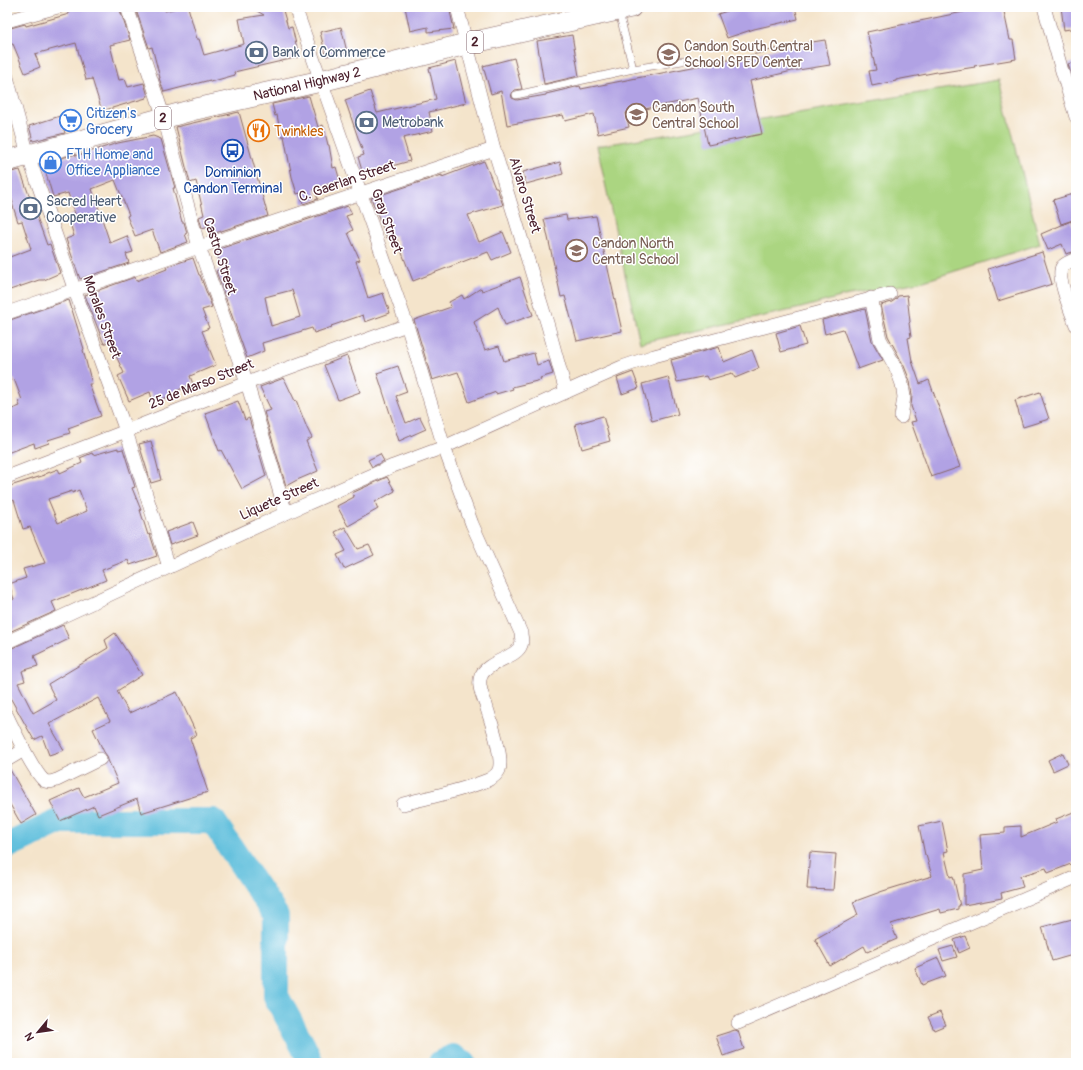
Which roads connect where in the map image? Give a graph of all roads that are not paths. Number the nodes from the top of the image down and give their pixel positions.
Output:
1 (58, 7) edge
2 (127, 7) edge
3 (295, 7) edge
4 (457, 7) edge
5 (1044, 7) edge
6 (625, 8) edge
7 (7, 21) edge
8 (466, 44) junction
9 (682, 61) dead end
10 (633, 69) junction
11 (7, 76) edge
12 (321, 81) junction
13 (516, 95) dead end
14 (1076, 117) edge
15 (164, 118) junction
16 (494, 148) junction
17 (28, 155) junction
18 (7, 161) edge
19 (360, 194) junction
20 (200, 247) junction
21 (1076, 259) edge
22 (75, 290) junction
23 (890, 294) dead end
24 (871, 298) junction
25 (7, 314) edge
26 (407, 325) junction
27 (1076, 325) edge
28 (246, 383) junction
29 (566, 392) junction
30 (901, 417) dead end
31 (126, 431) junction
32 (444, 447) junction
33 (7, 477) edge
34 (286, 513) junction
35 (169, 567) junction
36 (7, 642) edge
37 (7, 716) edge
38 (24, 750) junction
39 (100, 759) dead end
40 (7, 760) edge
41 (403, 804) dead end
42 (1076, 877) edge
43 (738, 1023) dead end

1 - 7 street
2 - 15 street, Castro Street
3 - 12 street, Gray Street
4 - 8 street, Alvaro Street
5 - 14 street
6 - 8 main road, National Highway 2 / 2
6 - 10 lane
8 - 12 main road, National Highway 2 / 2
8 - 16 street, Alvaro Street
9 - 10 lane
10 - 13 lane
11 - 17 street, Morales Street
12 - 15 main road, National Highway 2 / 2
12 - 19 street, Gray Street
15 - 17 main road, National Highway 2 / 2
15 - 20 street, Castro Street
16 - 19 street, C. Gaerlan Street
16 - 29 street, Alvaro Street
17 - 18 main road, National Highway 2 / 2
17 - 22 street, Morales Street
19 - 20 street, C. Gaerlan Street
19 - 26 street, Gray Street
20 - 22 street, C. Gaerlan Street
20 - 28 street, Castro Street
21 - 27 street
22 - 25 street, C. Gaerlan Street
22 - 31 street, Morales Street
23 - 24 street, Liquete Street
24 - 29 street, Liquete Street
24 - 30 street
26 - 28 street, 25 de Marso Street
26 - 32 street, Gray Street
28 - 31 street, 25 de Marso Street
28 - 34 street, Castro Street
29 - 32 street, Liquete Street
31 - 33 street, 25 de Marso Street
31 - 35 street, Morales Street
32 - 34 street, Liquete Street
32 - 41 street, Gray Street
34 - 35 street, Liquete Street
35 - 36 street, Liquete Street
37 - 38 street
38 - 39 street
38 - 40 street
42 - 43 street

